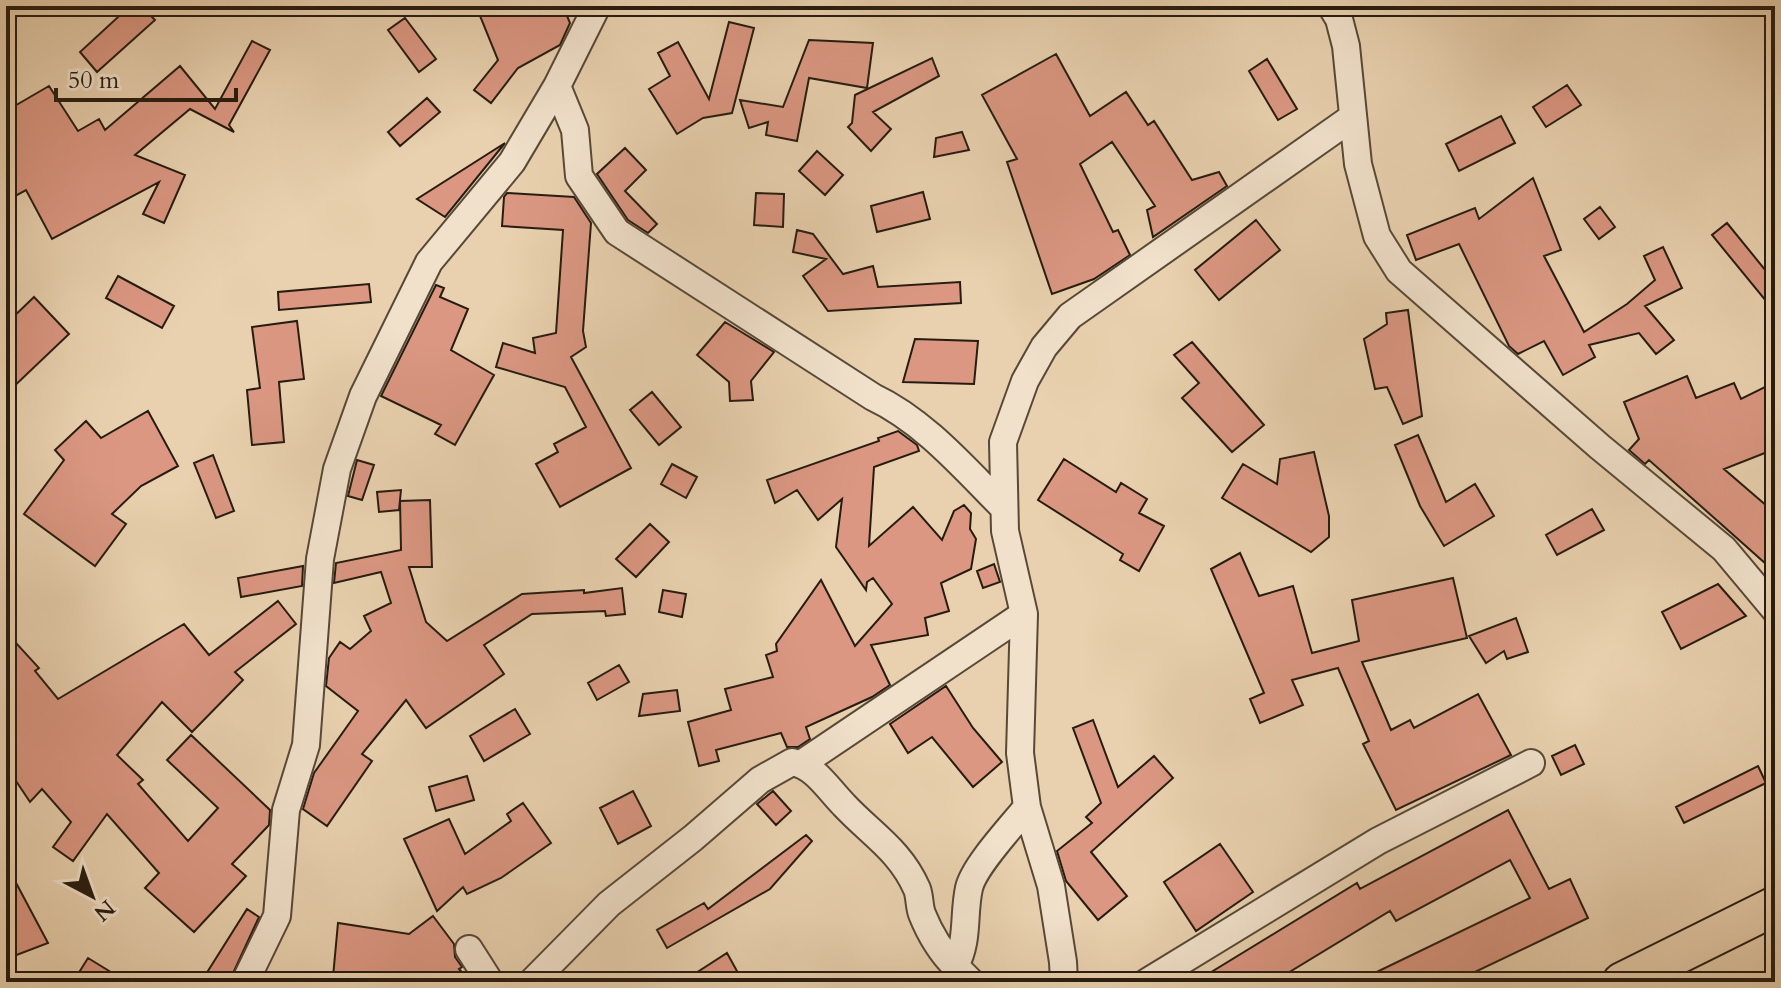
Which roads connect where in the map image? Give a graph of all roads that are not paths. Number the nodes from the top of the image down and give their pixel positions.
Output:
1 (597, 6) edge
2 (1331, 6) edge
3 (557, 86) junction
4 (1353, 117) junction
5 (1004, 508) junction
6 (1775, 610) edge
7 (1024, 614) junction
8 (1531, 763) dead end
9 (801, 764) junction
10 (1027, 807) junction
11 (1775, 906) edge
12 (469, 949) dead end
13 (963, 974) edge
14 (245, 982) edge
15 (490, 982) edge
16 (532, 982) edge
17 (1064, 982) edge
18 (1147, 982) edge
19 (1622, 982) edge

1 - 3 street
2 - 4 street
3 - 5 street
3 - 14 street
4 - 5 street
4 - 6 street
5 - 7 street
7 - 9 street
7 - 10 street
8 - 18 street
9 - 13 street
9 - 16 street
10 - 13 street
10 - 17 street
11 - 19 highway
12 - 15 street

